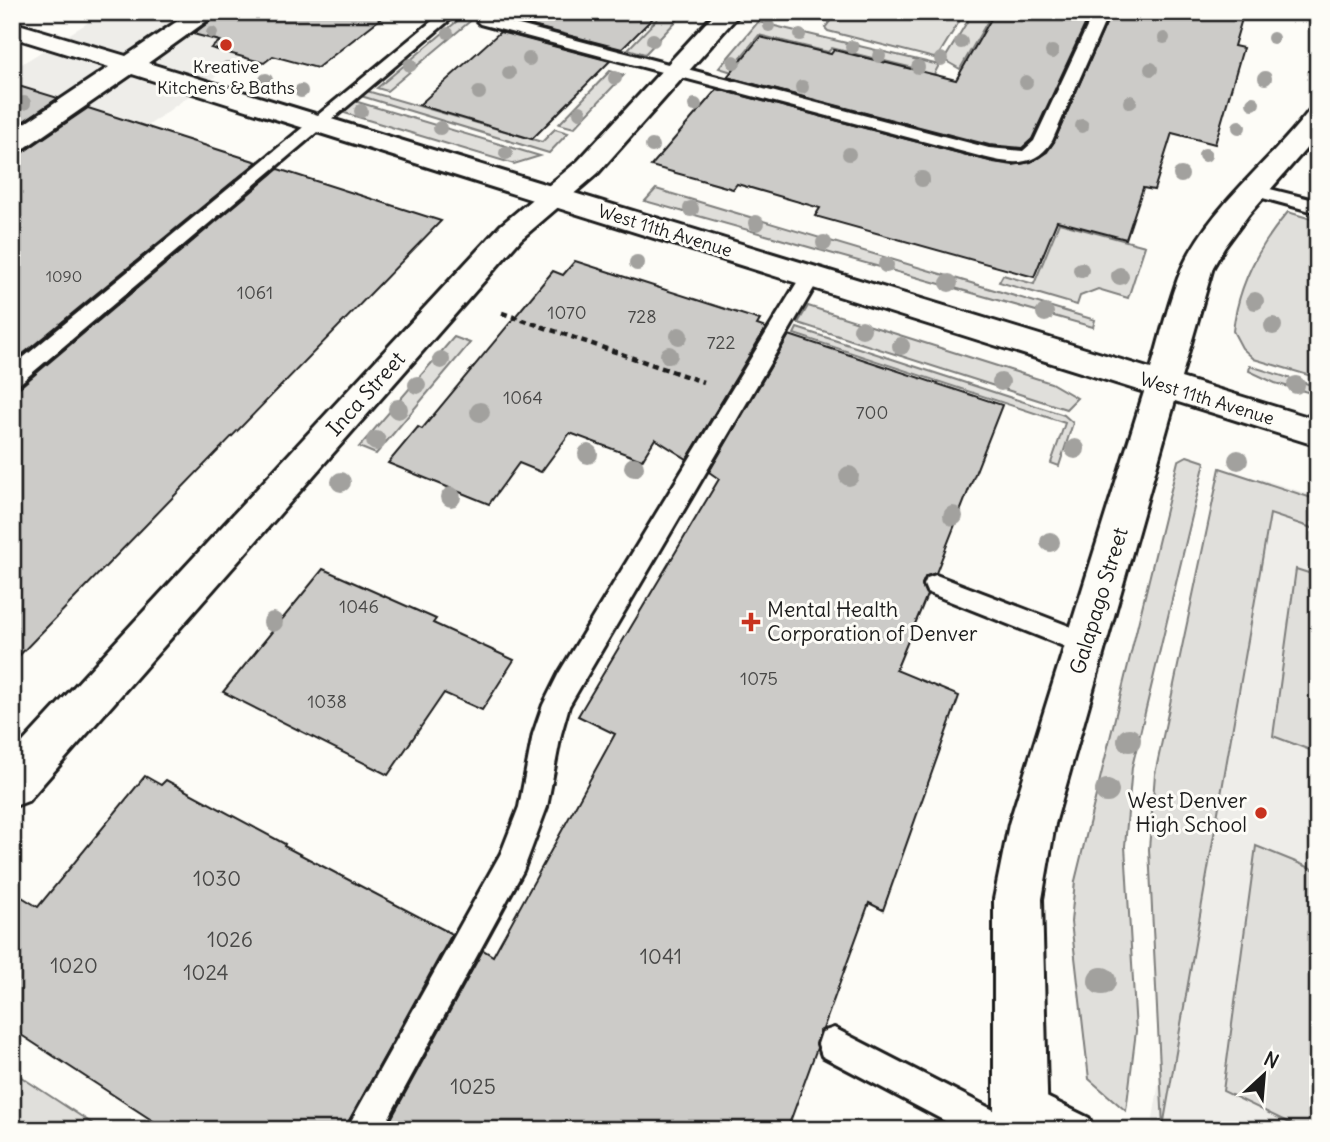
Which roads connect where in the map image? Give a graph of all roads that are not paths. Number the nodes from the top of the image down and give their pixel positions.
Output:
1 (207, 12) edge
2 (452, 12) edge
3 (729, 12) edge
4 (1102, 12) edge
5 (485, 20) dead end
6 (12, 29) edge
7 (129, 65) junction
8 (676, 71) junction
9 (1318, 117) edge
10 (317, 123) junction
11 (12, 144) edge
12 (1254, 190) junction
13 (554, 196) junction
14 (1318, 207) edge
15 (811, 276) junction
16 (12, 379) edge
17 (1163, 385) junction
18 (1318, 433) edge
19 (936, 585) dead end
20 (1086, 644) junction
21 (12, 786) edge
22 (834, 1044) dead end
23 (1013, 1120) edge
24 (363, 1130) edge
25 (1077, 1130) edge

1 - 7 street
2 - 10 lane
3 - 8 street, Inca Street
4 - 8 lane
5 - 8 lane
6 - 7 street, West 11th Avenue
7 - 10 street, West 11th Avenue
7 - 11 street
8 - 13 street, Inca Street
9 - 12 street, Galapago Street
10 - 13 street, West 11th Avenue
10 - 16 lane
12 - 14 lane
12 - 17 street, Galapago Street
13 - 15 street, West 11th Avenue
13 - 21 street, Inca Street
15 - 17 street, West 11th Avenue
15 - 24 lane
17 - 18 street, West 11th Avenue
17 - 20 street, Galapago Street
19 - 20 lane
20 - 23 street, Galapago Street
22 - 23 lane
23 - 25 lane

